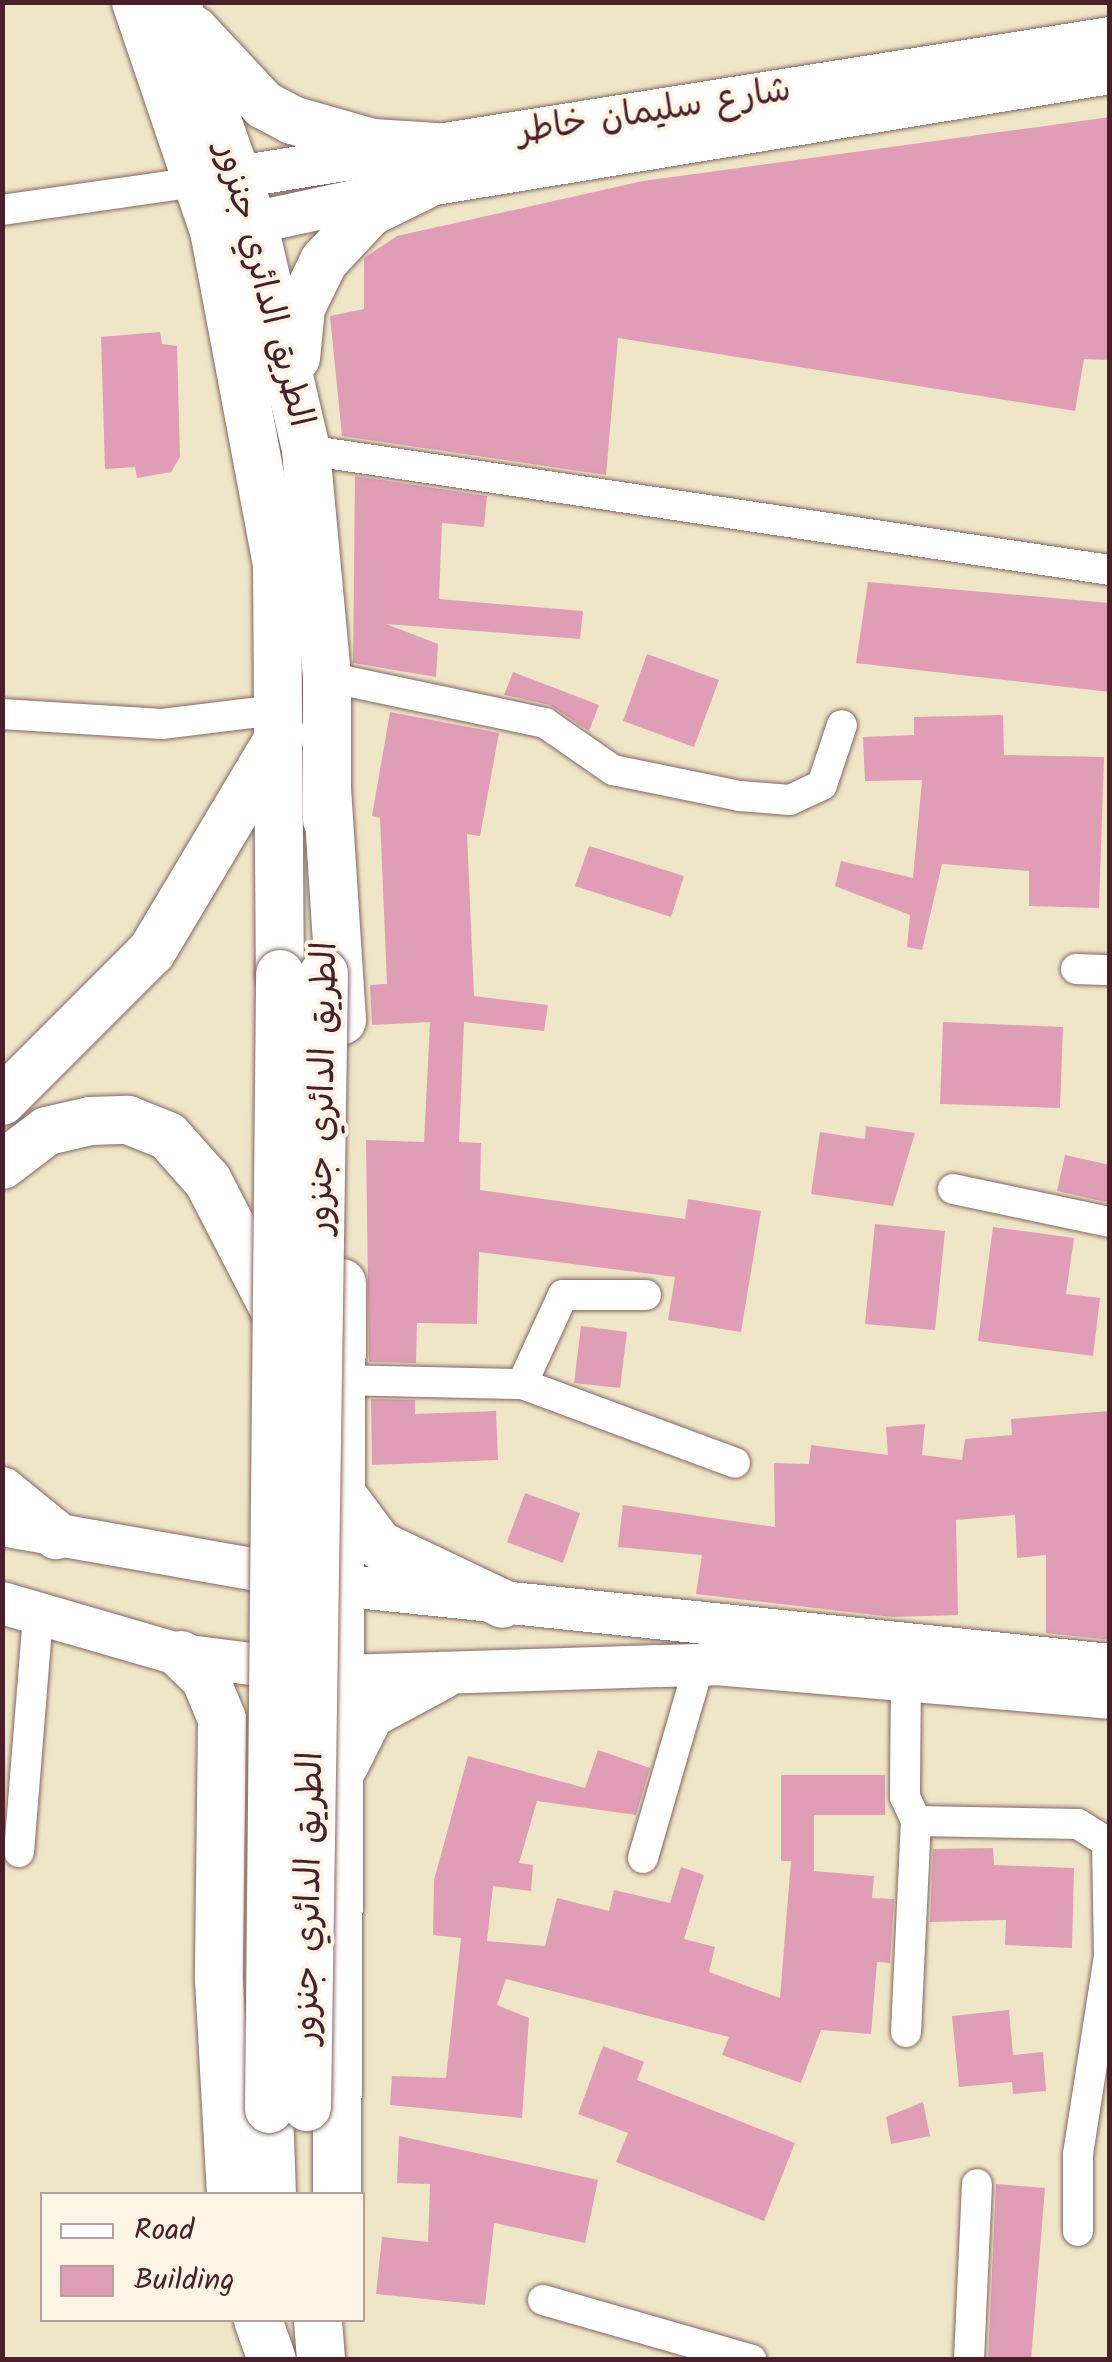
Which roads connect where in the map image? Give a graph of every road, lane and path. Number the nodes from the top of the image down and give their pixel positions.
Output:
1 (136, 2) edge
2 (179, 10) edge
3 (1110, 38) edge
4 (1110, 73) edge
5 (430, 166) junction
6 (218, 181) junction
7 (2, 210) edge
8 (234, 228) junction
9 (293, 381) junction
10 (306, 450) junction
11 (1110, 570) edge
12 (327, 677) junction
13 (2, 714) edge
14 (284, 720) junction
15 (842, 726) dead end
16 (327, 788) junction
17 (1076, 969) dead end
18 (1110, 970) edge
19 (302, 973) junction
20 (2, 1102) edge
21 (2, 1165) edge
22 (953, 1189) dead end
23 (1110, 1222) edge
24 (646, 1294) dead end
25 (275, 1310) junction
26 (342, 1380) junction
27 (522, 1384) junction
28 (734, 1462) dead end
29 (2, 1491) edge
30 (345, 1499) junction
31 (2, 1525) edge
32 (56, 1535) junction
33 (347, 1586) junction
34 (503, 1604) junction
35 (20, 1609) edge
36 (182, 1655) junction
37 (699, 1665) junction
38 (1110, 1665) edge
39 (906, 1674) junction
40 (344, 1676) junction
41 (441, 1676) junction
42 (1110, 1698) edge
43 (340, 1787) junction
44 (916, 1821) junction
45 (19, 1852) dead end
46 (642, 1858) dead end
47 (906, 2032) dead end
48 (288, 2108) junction
49 (978, 2184) dead end
50 (230, 2192) edge
51 (272, 2192) edge
52 (311, 2192) edge
53 (337, 2192) edge
54 (1078, 2231) dead end
55 (543, 2300) dead end
56 (259, 2322) edge
57 (279, 2322) edge
58 (313, 2343) edge
59 (272, 2360) edge
60 (752, 2360) edge
61 (970, 2360) edge

1 - 6 main road, الطريق الدائري جنزور
2 - 5 main road
2 - 6 main road, الطريق الدائري جنزور
3 - 5 main road, شارع سليمان خاطر
4 - 5 main road, شارع سليمان خاطر
5 - 6 main road, شارع سليمان خاطر
5 - 8 main road, شارع سليمان خاطر
5 - 9 main road
6 - 7 street
6 - 8 main road, الطريق الدائري جنزور
8 - 9 main road, الطريق الدائري جنزور
8 - 14 main road, الطريق الدائري جنزور
9 - 10 main road, الطريق الدائري جنزور
10 - 11 street
10 - 12 main road, الطريق الدائري جنزور
12 - 15 street
12 - 16 main road, الطريق الدائري جنزور
13 - 14 street
14 - 19 main road, الطريق الدائري جنزور
14 - 20 main road
16 - 19 main road, الطريق الدائري جنزور
16 - 26 main road
17 - 18 street
19 - 25 main road, الطريق الدائري جنزور, bridge
19 - 48 main road, الطريق الدائري جنزور, bridge
21 - 25 main road
22 - 23 street
24 - 27 street
25 - 48 main road, الطريق الدائري جنزور, bridge
26 - 27 street
26 - 30 main road
27 - 28 street
29 - 32 main road
30 - 33 main road
30 - 34 main road
31 - 32 main road
32 - 33 main road
33 - 34 main road
33 - 40 main road
34 - 38 main road
35 - 36 main road
35 - 45 street
36 - 40 main road
36 - 50 main road
37 - 39 main road
37 - 41 main road
37 - 46 street
39 - 42 main road
39 - 44 street
40 - 41 main road
40 - 43 main road
41 - 43 main road
43 - 53 main road
44 - 47 street
44 - 54 street
48 - 51 main road, الطريق الدائري جنزور
48 - 52 main road, الطريق الدائري جنزور
49 - 61 street
55 - 60 street
56 - 59 main road
57 - 58 main road

